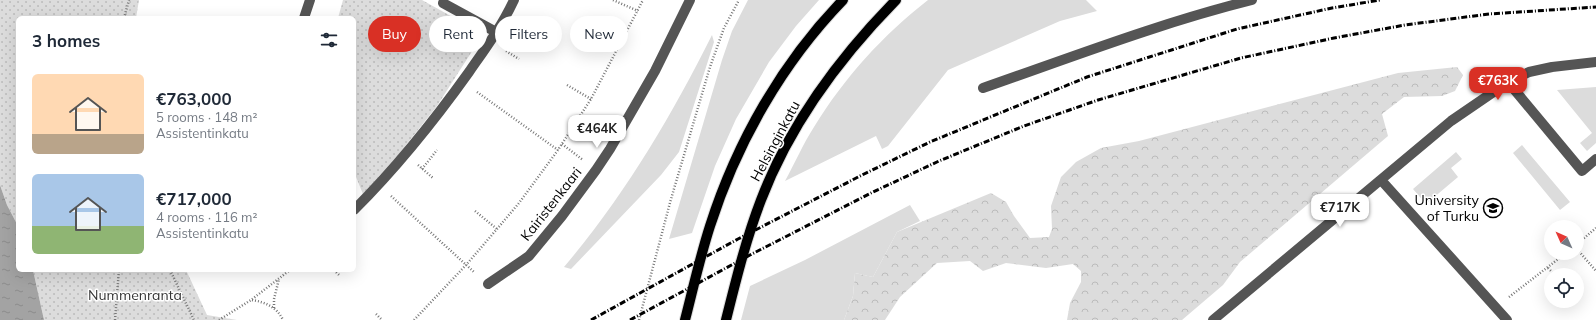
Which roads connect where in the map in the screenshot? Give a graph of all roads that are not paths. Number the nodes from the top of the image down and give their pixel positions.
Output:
1 (310, 0) edge
2 (514, 0) edge
3 (690, 0) edge
4 (843, 0) edge
5 (896, 0) edge
6 (1252, 0) edge
7 (443, 2) dead end
8 (305, 16) edge
9 (505, 16) edge
10 (495, 31) edge
11 (495, 33) edge
12 (1596, 62) edge
13 (1508, 82) junction
14 (983, 88) dead end
15 (1596, 159) edge
16 (1381, 180) junction
17 (356, 208) edge
18 (488, 284) dead end
19 (685, 320) edge
20 (726, 320) edge
21 (1213, 320) edge
22 (1507, 320) edge

1 - 8 street
2 - 9 street
3 - 18 street, Kairistenkaari
4 - 19 main road, Helsinginkatu
5 - 20 main road, Helsinginkatu
6 - 14 street
7 - 10 street
11 - 17 street
12 - 13 street
13 - 15 street
13 - 16 street
16 - 21 street
16 - 22 street

